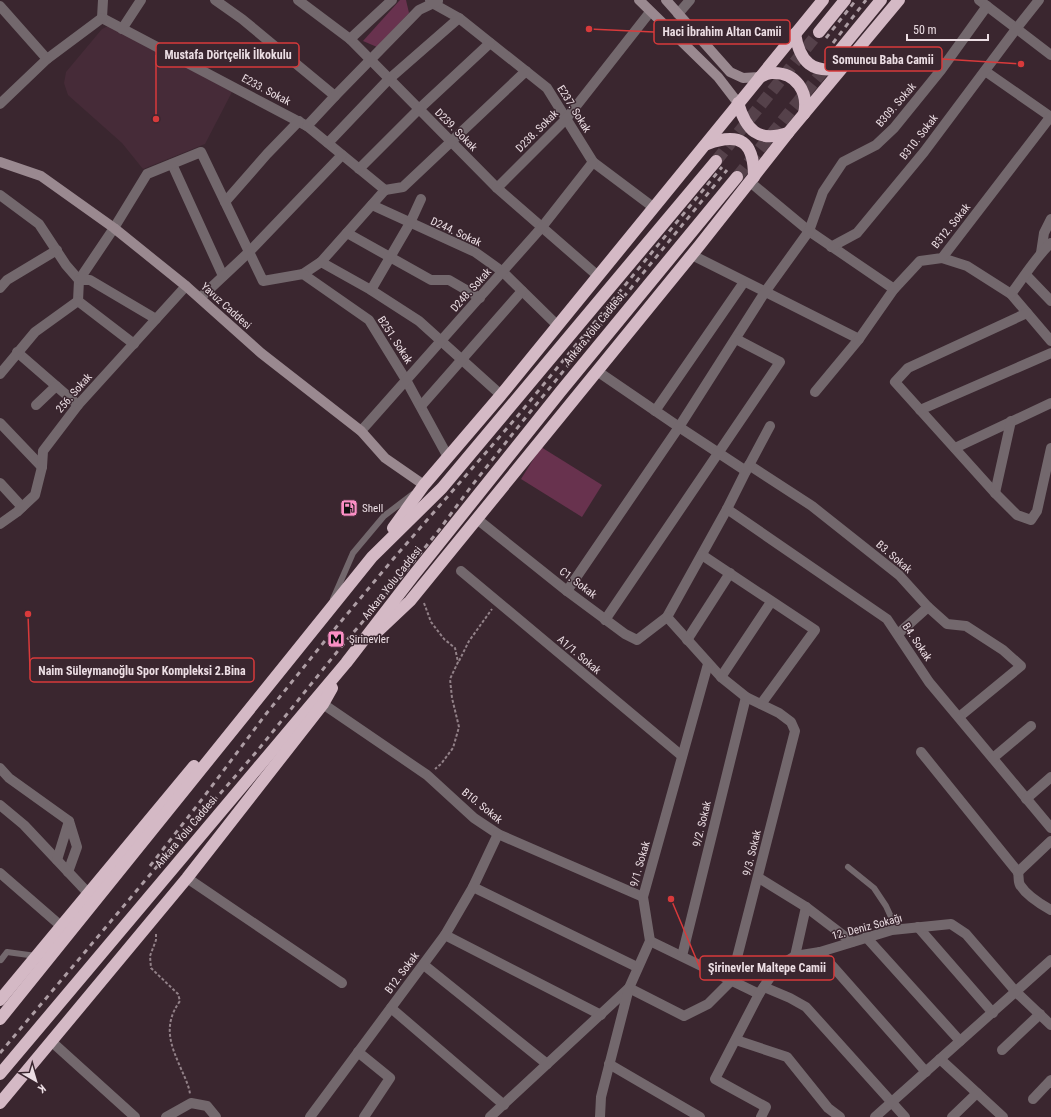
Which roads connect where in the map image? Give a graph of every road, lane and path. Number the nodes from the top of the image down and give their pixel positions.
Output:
1 (4, 0) edge
2 (103, 0) edge
3 (141, 0) edge
4 (215, 0) edge
5 (298, 0) edge
6 (392, 0) edge
7 (639, 0) edge
8 (666, 0) edge
9 (690, 0) edge
10 (823, 0) edge
11 (845, 0) edge
12 (881, 0) edge
13 (899, 0) edge
14 (1039, 0) edge
15 (434, 1) edge
16 (983, 3) edge
17 (0, 5) edge
18 (650, 12) junction
19 (678, 14) junction
20 (102, 18) junction
21 (458, 18) junction
22 (122, 29) junction
23 (1016, 29) junction
24 (819, 32) tunnel mouth
25 (795, 34) junction
26 (350, 39) junction
27 (490, 43) junction
28 (840, 50) tunnel mouth
29 (1051, 55) edge
30 (47, 59) junction
31 (369, 60) junction
32 (841, 68) junction
33 (526, 71) junction
34 (985, 71) junction
35 (760, 77) junction
36 (388, 80) junction
37 (334, 96) junction
38 (1, 99) edge
39 (738, 103) junction
40 (419, 109) junction
41 (804, 115) junction
42 (1051, 117) edge
43 (566, 119) junction
44 (303, 123) junction
45 (788, 133) junction
46 (451, 142) junction
47 (328, 143) junction
48 (707, 144) junction
49 (342, 155) junction
50 (716, 161) tunnel mouth
51 (0, 162) edge
52 (593, 162) junction
53 (172, 164) junction
54 (360, 169) junction
55 (737, 176) tunnel mouth
56 (752, 180) junction
57 (497, 188) junction
58 (386, 190) junction
59 (0, 196) edge
60 (421, 198) dead end
61 (225, 202) junction
62 (372, 205) junction
63 (653, 207) junction
64 (1051, 219) edge
65 (410, 223) junction
66 (114, 228) junction
67 (542, 228) junction
68 (809, 231) junction
69 (347, 233) junction
70 (1051, 244) edge
71 (831, 247) junction
72 (57, 250) junction
73 (249, 252) junction
74 (1040, 253) junction
75 (692, 255) junction
76 (390, 256) junction
77 (942, 258) junction
78 (321, 262) junction
79 (503, 272) junction
80 (303, 274) junction
81 (1026, 275) junction
82 (223, 276) junction
83 (598, 276) junction
84 (4, 277) edge
85 (79, 280) junction
86 (744, 282) junction
87 (186, 286) junction
88 (0, 288) edge
89 (894, 289) junction
90 (371, 290) junction
91 (522, 291) junction
92 (765, 292) junction
93 (1011, 294) junction
94 (200, 298) junction
95 (480, 298) junction
96 (78, 301) junction
97 (1051, 301) edge
98 (1027, 313) junction
99 (156, 319) junction
100 (557, 325) junction
101 (736, 339) junction
102 (859, 339) junction
103 (441, 341) junction
104 (1051, 341) edge
105 (134, 344) junction
106 (17, 352) junction
107 (1051, 353) edge
108 (462, 359) junction
109 (597, 371) junction
110 (0, 374) edge
111 (406, 380) junction
112 (56, 386) junction
113 (815, 392) dead end
114 (501, 395) junction
115 (1051, 403) edge
116 (78, 404) junction
117 (36, 405) dead end
118 (421, 406) junction
119 (920, 410) junction
120 (655, 411) junction
121 (1011, 421) junction
122 (0, 423) edge
123 (770, 426) dead end
124 (679, 427) junction
125 (361, 430) junction
126 (955, 448) junction
127 (1051, 448) edge
128 (719, 454) junction
129 (448, 457) junction
130 (42, 467) junction
131 (747, 468) junction
132 (0, 483) edge
133 (424, 485) junction
134 (995, 493) junction
135 (22, 507) junction
136 (727, 509) junction
137 (477, 519) junction
138 (0, 524) edge
139 (702, 555) junction
140 (372, 557) junction
141 (461, 571) dead end
142 (730, 573) junction
143 (567, 591) junction
144 (496, 602) junction
145 (771, 602) junction
146 (424, 603) dead end
147 (928, 607) junction
148 (328, 611) junction
149 (667, 617) junction
150 (606, 620) junction
151 (898, 634) junction
152 (687, 640) junction
153 (357, 649) junction
154 (458, 662) junction
155 (346, 663) junction
156 (708, 664) junction
157 (276, 677) junction
158 (720, 677) junction
159 (746, 697) junction
160 (323, 704) junction
161 (761, 704) junction
162 (959, 717) junction
163 (1031, 726) dead end
164 (921, 752) dead end
165 (682, 756) junction
166 (993, 758) junction
167 (0, 768) edge
168 (427, 774) junction
169 (1051, 777) edge
170 (1026, 799) junction
171 (0, 805) edge
172 (69, 822) junction
173 (1051, 828) edge
174 (498, 834) junction
175 (1051, 841) edge
176 (57, 860) junction
177 (848, 867) dead end
178 (68, 872) junction
179 (1018, 872) junction
180 (0, 873) edge
181 (187, 878) junction
182 (758, 878) junction
183 (473, 886) junction
184 (88, 893) junction
185 (643, 897) junction
186 (806, 907) junction
187 (1051, 910) edge
188 (61, 926) junction
189 (918, 927) junction
190 (897, 930) junction
191 (156, 933) dead end
192 (446, 935) junction
193 (866, 937) junction
194 (650, 941) junction
195 (852, 942) junction
196 (820, 952) junction
197 (36, 956) junction
198 (682, 956) junction
199 (795, 956) junction
200 (1, 960) edge
201 (1051, 960) edge
202 (424, 965) junction
203 (638, 968) junction
204 (731, 981) junction
205 (342, 983) dead end
206 (629, 988) junction
207 (762, 990) junction
208 (1016, 992) junction
209 (0, 1000) edge
210 (391, 1008) junction
211 (993, 1013) junction
212 (1040, 1014) junction
213 (601, 1015) junction
214 (0, 1019) edge
215 (1051, 1025) edge
216 (736, 1040) junction
217 (960, 1041) junction
218 (52, 1042) junction
219 (1002, 1050) dead end
220 (358, 1052) junction
221 (940, 1059) junction
222 (547, 1064) junction
223 (609, 1064) junction
224 (926, 1072) junction
225 (0, 1074) edge
226 (1051, 1080) edge
227 (977, 1093) junction
228 (1033, 1099) dead end
229 (0, 1103) edge
230 (891, 1103) junction
231 (191, 1104) junction
232 (504, 1105) junction
233 (827, 1113) edge
234 (135, 1117) edge
235 (166, 1117) edge
236 (216, 1117) edge
237 (310, 1117) edge
238 (364, 1117) edge
239 (490, 1117) edge
240 (600, 1117) edge
241 (700, 1117) edge
242 (761, 1117) edge
243 (840, 1117) edge
244 (875, 1117) edge
245 (905, 1117) edge
246 (952, 1117) edge
247 (1003, 1117) edge

1 - 17 street
2 - 20 street
3 - 22 street
4 - 37 street
5 - 26 street, D239. Sokak
6 - 26 street
7 - 18 main road
8 - 19 main road
9 - 19 street
10 - 25 highway
11 - 24 highway
12 - 28 highway
13 - 32 highway
14 - 23 street, B310. Sokak
15 - 21 street, E237. Sokak
15 - 31 street
16 - 23 street
16 - 68 street, B309. Sokak
17 - 30 street
18 - 39 main road
18 - 43 street, D238. Sokak
19 - 35 main road
20 - 22 street, E233. Sokak
20 - 30 street
21 - 27 street, E237. Sokak
21 - 36 street
22 - 44 street, E233. Sokak
23 - 29 street
23 - 34 street, B310. Sokak
25 - 32 highway
25 - 35 highway
26 - 31 street, D239. Sokak
27 - 33 street, E237. Sokak
27 - 40 street
30 - 38 street
31 - 36 street, D239. Sokak
31 - 37 street
32 - 41 highway
33 - 43 street, E237. Sokak
33 - 46 street
34 - 42 street
34 - 71 street, B310. Sokak
35 - 39 highway
35 - 41 highway
36 - 40 street, D239. Sokak
36 - 47 street
37 - 44 street
39 - 45 highway
39 - 48 highway
40 - 46 street, D239. Sokak
40 - 54 street
41 - 45 highway
42 - 77 street, B312. Sokak
43 - 52 street, E237. Sokak
43 - 57 street, D238. Sokak
44 - 47 street, E233. Sokak
44 - 61 street
45 - 56 highway
46 - 57 street, D239. Sokak
46 - 58 street
47 - 49 street, E233. Sokak
48 - 56 highway
48 - 63 highway
49 - 54 street, E233. Sokak
49 - 73 street
50 - 140 highway, Ankara Yolu Caddesi
51 - 66 main road, Yavuz Caddesi
52 - 63 street, E237. Sokak
52 - 67 street, D248. Sokak
53 - 61 street
53 - 66 street
53 - 82 street
54 - 58 street, E233. Sokak
55 - 153 highway, Ankara Yolu Caddesi
56 - 68 street
56 - 75 highway
57 - 67 street, D239. Sokak
58 - 62 street
59 - 72 street
60 - 65 street
61 - 73 street
62 - 65 street, D244. Sokak
62 - 69 street
63 - 83 highway
64 - 74 street
65 - 76 street
65 - 79 street, D244. Sokak
66 - 85 street
66 - 87 main road, Yavuz Caddesi
67 - 79 street, D248. Sokak
67 - 83 street, D239. Sokak
68 - 71 street
68 - 92 street, B309. Sokak
69 - 76 street
69 - 78 street
70 - 74 street
71 - 89 street
72 - 84 street
72 - 85 street
73 - 80 street
73 - 82 street
74 - 81 street
75 - 86 street
75 - 109 highway
76 - 90 street
76 - 95 street
77 - 89 street, B312. Sokak
77 - 93 street
78 - 80 street
78 - 90 street
79 - 91 street, D244. Sokak
79 - 95 street, D248. Sokak
80 - 111 street, B251. Sokak
81 - 93 street
81 - 97 street
82 - 94 street
83 - 100 highway
84 - 88 street
85 - 96 street
85 - 99 street
86 - 92 street
86 - 120 street
87 - 94 main road, Yavuz Caddesi
87 - 99 street, 256. Sokak
89 - 102 street, B312. Sokak
90 - 103 street
91 - 100 street, D244. Sokak
91 - 108 street
92 - 101 street, B309. Sokak
92 - 102 street
93 - 98 street
94 - 125 main road, Yavuz Caddesi
95 - 103 street, D248. Sokak
96 - 105 street
96 - 106 street
98 - 104 street
98 - 119 street
99 - 105 street, 256. Sokak
100 - 114 highway
101 - 124 street, B309. Sokak
101 - 128 street
102 - 113 street, B312. Sokak
103 - 108 street
103 - 111 street, D248. Sokak
105 - 116 street, 256. Sokak
106 - 110 street
106 - 112 street
107 - 119 street
108 - 114 street
108 - 118 street
109 - 120 street, B3. Sokak
109 - 137 highway
111 - 118 street, B251. Sokak
111 - 125 street, D248. Sokak
112 - 116 street
112 - 117 street
114 - 129 highway
115 - 121 street
116 - 130 street, 256. Sokak
118 - 129 street, B251. Sokak
119 - 126 street
120 - 124 street, B3. Sokak
121 - 126 street
121 - 134 street
122 - 130 street
123 - 131 street
124 - 128 street, B3. Sokak
124 - 143 street, B309. Sokak
125 - 133 main road, Yavuz Caddesi
126 - 134 street
127 - 134 street
128 - 131 street, B3. Sokak
128 - 150 street
129 - 133 highway
130 - 135 street, 256. Sokak
131 - 136 street
131 - 147 street, B3. Sokak
132 - 135 street
133 - 140 highway
133 - 148 lane
135 - 138 street, 256. Sokak
136 - 139 street
136 - 151 street, B4. Sokak
137 - 143 street, C1. Sokak
137 - 153 highway
139 - 142 street
139 - 149 street
140 - 148 highway, Ankara Yolu Caddesi
141 - 144 street, A1/1. Sokak
142 - 145 street
142 - 152 street
143 - 150 street, C1. Sokak
144 - 154 path
144 - 165 street, A1/1. Sokak
145 - 158 street
145 - 161 street
146 - 154 path
147 - 151 street
147 - 162 street, B3. Sokak
148 - 157 highway, Ankara Yolu Caddesi
149 - 150 street, C1. Sokak
149 - 152 street
151 - 162 street, B4. Sokak
152 - 156 street
153 - 155 highway, Ankara Yolu Caddesi
154 - 168 path
155 - 160 highway
155 - 225 highway, Ankara Yolu Caddesi
156 - 158 street
156 - 165 street, 9/1. Sokak
157 - 184 highway
157 - 214 highway, Ankara Yolu Caddesi
158 - 159 street
159 - 161 street
159 - 198 street, 9/2. Sokak
160 - 168 street, B10. Sokak
160 - 181 highway
161 - 182 street, 9/3. Sokak
162 - 166 street, B4. Sokak
163 - 166 street
164 - 179 street
165 - 185 street, 9/1. Sokak
166 - 170 street, B4. Sokak
167 - 172 street
168 - 174 street, B10. Sokak
169 - 170 street
170 - 173 street, B4. Sokak
171 - 176 street
172 - 176 street
172 - 178 street
174 - 183 street, B12. Sokak
174 - 185 street, B10. Sokak
175 - 179 street
176 - 178 street
177 - 190 lane
178 - 184 street
179 - 187 street
180 - 188 street
181 - 205 street
181 - 218 highway
182 - 186 street
182 - 204 street, 9/3. Sokak
183 - 192 street, B12. Sokak
183 - 203 street
184 - 188 highway
185 - 194 street, 9/1. Sokak
186 - 195 street
186 - 199 street
188 - 197 highway
189 - 190 street, 12. Deniz Sokağı
189 - 208 street, 12. Deniz Sokağı
189 - 211 street
190 - 193 street, 12. Deniz Sokağı
191 - 231 path
192 - 202 street, B12. Sokak
192 - 213 street
193 - 195 street, 12. Deniz Sokağı
193 - 217 street
194 - 198 street
194 - 203 street
195 - 196 street, 12. Deniz Sokağı
196 - 199 street, 12. Deniz Sokağı
196 - 224 street
197 - 200 lane
197 - 209 highway
198 - 204 street
199 - 207 street, 12. Deniz Sokağı
201 - 208 street
202 - 210 street, B12. Sokak
202 - 222 street
203 - 206 street
204 - 206 street
204 - 207 street
206 - 213 street
206 - 223 street
207 - 216 street, 12. Deniz Sokağı
207 - 230 street
208 - 211 street
208 - 212 street, 12. Deniz Sokağı
210 - 220 street, B12. Sokak
210 - 232 street
211 - 217 street
212 - 215 street, 12. Deniz Sokağı
212 - 219 street
213 - 222 street
216 - 233 street
216 - 242 street, 12. Deniz Sokağı
217 - 221 street
218 - 229 highway
218 - 234 street
220 - 237 street, B12. Sokak
220 - 238 street
221 - 224 street
221 - 227 street
222 - 232 street
223 - 240 street
223 - 241 street
224 - 230 street
226 - 228 street
227 - 246 street
227 - 247 street
230 - 244 street
230 - 245 street
231 - 235 street
231 - 236 street
232 - 239 street
233 - 243 street

